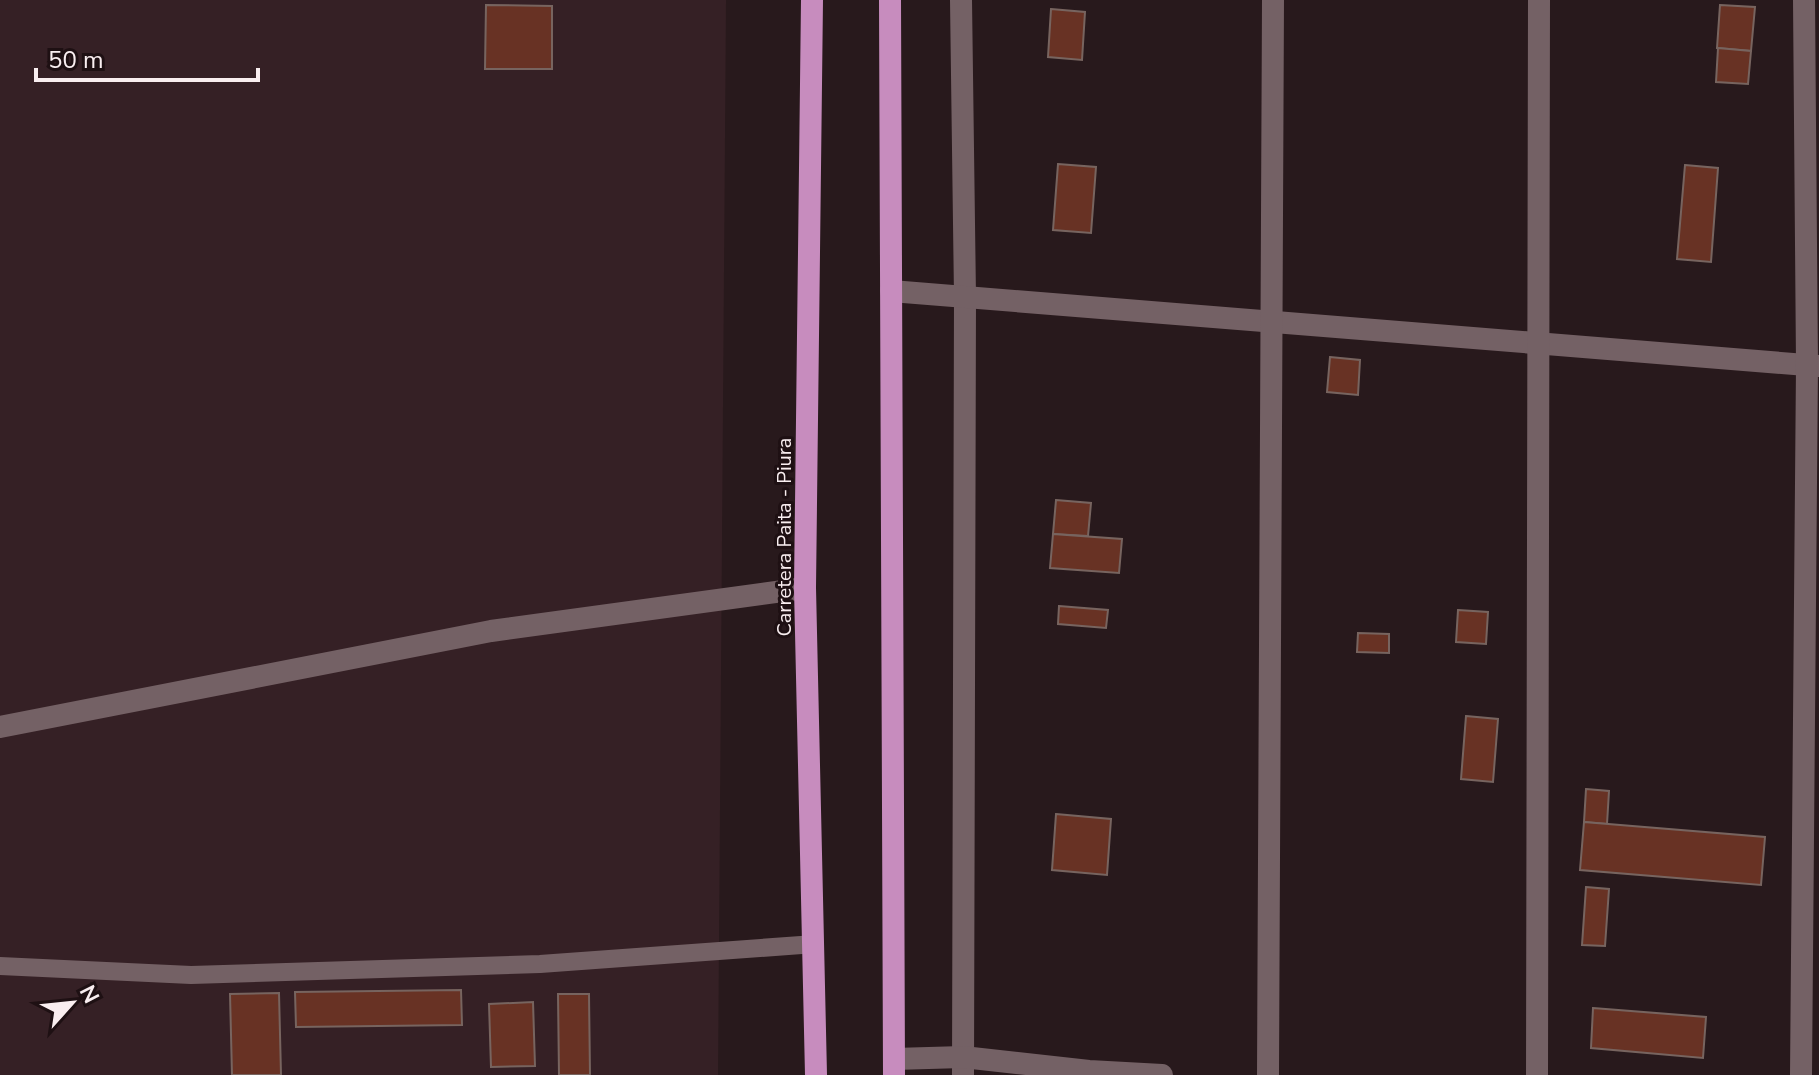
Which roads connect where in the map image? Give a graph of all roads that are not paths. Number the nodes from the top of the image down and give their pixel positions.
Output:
1 (812, 0) edge
2 (890, 0) edge
3 (961, 0) edge
4 (1273, 0) edge
5 (1539, 0) edge
6 (1804, 0) edge
7 (891, 291) junction
8 (965, 297) junction
9 (1273, 322) junction
10 (1539, 344) junction
11 (1813, 366) edge
12 (805, 588) junction
13 (0, 727) edge
14 (815, 944) junction
15 (0, 966) edge
16 (963, 1066) edge
17 (894, 1067) edge
18 (816, 1075) edge
19 (1162, 1075) edge
20 (1268, 1075) edge
21 (1537, 1075) edge
22 (1801, 1075) edge

1 - 12 highway, Carretera Paita - Piura
2 - 7 highway
3 - 8 street
4 - 9 street
5 - 10 street
6 - 11 street
7 - 8 street
7 - 17 highway
8 - 9 street
8 - 16 street
9 - 10 street
9 - 20 street
10 - 11 street
10 - 21 street
11 - 22 street
12 - 13 street
12 - 14 highway, Carretera Paita - Piura
14 - 15 lane
14 - 18 highway, Carretera Paita - Piura
16 - 17 street
16 - 19 street

